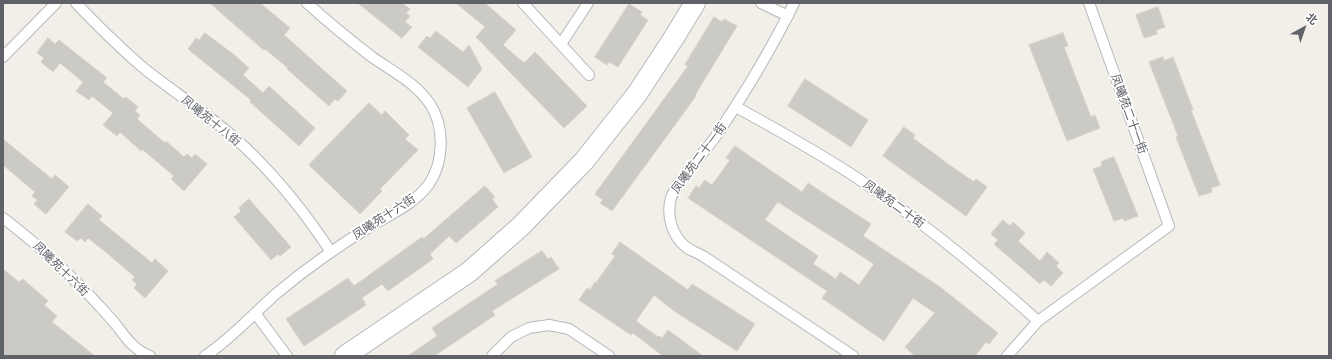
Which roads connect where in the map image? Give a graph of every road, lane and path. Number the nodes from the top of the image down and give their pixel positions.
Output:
1 (56, 3) edge
2 (76, 3) edge
3 (307, 3) edge
4 (523, 3) edge
5 (588, 3) edge
6 (695, 3) edge
7 (761, 3) edge
8 (794, 3) edge
9 (1089, 3) edge
10 (788, 16) junction
11 (561, 44) junction
12 (3, 57) edge
13 (590, 75) dead end
14 (736, 107) junction
15 (3, 218) edge
16 (331, 252) junction
17 (255, 313) junction
18 (1038, 322) junction
19 (150, 356) edge
20 (204, 356) edge
21 (287, 356) edge
22 (345, 356) edge
23 (492, 356) edge
24 (609, 356) edge
25 (853, 356) edge
26 (1007, 356) edge

1 - 12 lane
2 - 16 lane, 凤曦苑十八街
3 - 16 lane, 凤曦苑十六街
4 - 11 lane
5 - 11 lane
6 - 22 street
7 - 10 lane
8 - 10 lane, 凤曦苑二十一街
9 - 18 lane, 凤曦苑二十一街
10 - 14 lane, 凤曦苑二十一街
11 - 13 lane
14 - 18 lane, 凤曦苑二十街
14 - 25 lane, 凤曦苑二十一街
15 - 19 lane, 凤曦苑十六街
16 - 17 lane, 凤曦苑十六街
17 - 20 lane, 凤曦苑十六街
17 - 21 lane
18 - 26 lane
23 - 24 lane

